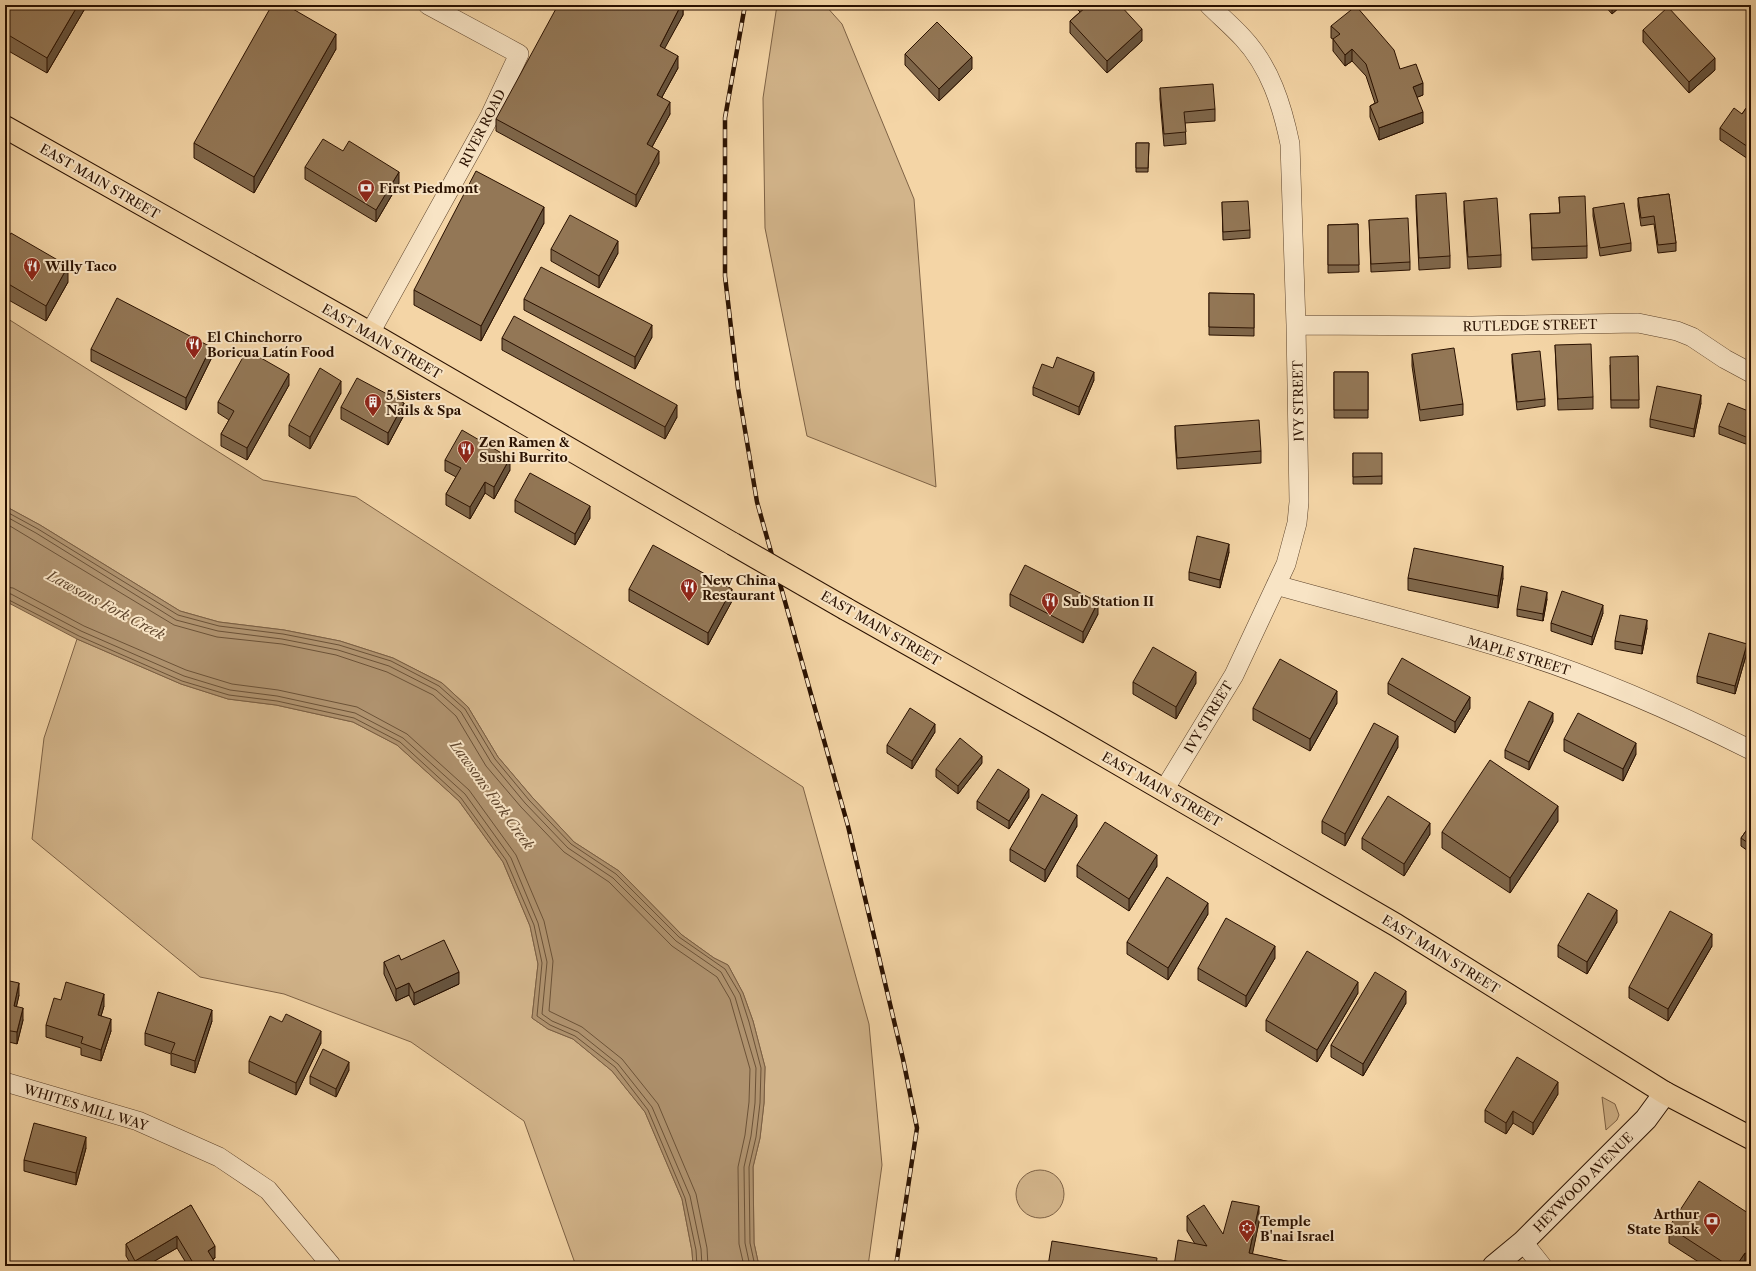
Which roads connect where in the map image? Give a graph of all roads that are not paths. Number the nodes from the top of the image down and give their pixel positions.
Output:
1 (428, 5) edge
2 (1210, 5) edge
3 (5, 127) edge
4 (1296, 325) junction
5 (370, 333) junction
6 (1751, 373) edge
7 (1276, 585) junction
8 (1751, 750) edge
9 (1164, 790) junction
10 (5, 1082) edge
11 (1665, 1093) junction
12 (1751, 1138) edge
13 (1523, 1242) junction
14 (331, 1265) edge
15 (1494, 1266) edge
16 (1542, 1266) edge

1 - 5 street, RIVER ROAD
2 - 4 street, IVY STREET
3 - 5 main road, EAST MAIN STREET
4 - 6 street, RUTLEDGE STREET
4 - 7 street, IVY STREET
5 - 9 main road, EAST MAIN STREET, bridge
7 - 8 street, MAPLE STREET
7 - 9 street, IVY STREET
9 - 11 main road, EAST MAIN STREET
10 - 14 street, WHITES MILL WAY
11 - 12 main road, EAST MAIN STREET
11 - 13 street, HEYWOOD AVENUE
13 - 15 street, HEYWOOD AVENUE
13 - 16 street

